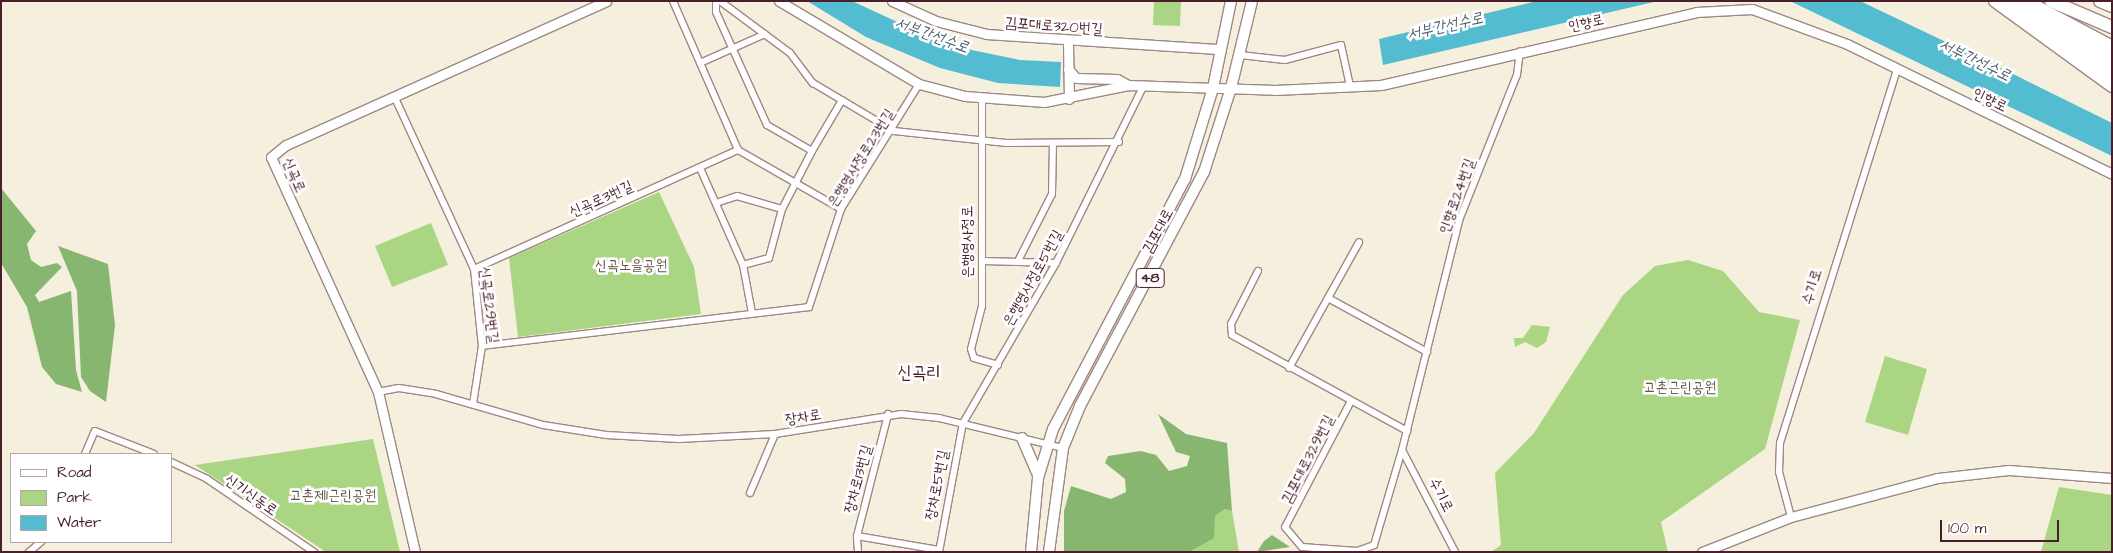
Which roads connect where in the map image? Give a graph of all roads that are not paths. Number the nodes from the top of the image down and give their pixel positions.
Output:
1 (606, 1) edge
2 (672, 1) edge
3 (718, 1) edge
4 (779, 1) edge
5 (892, 1) edge
6 (1231, 1) edge
7 (1252, 1) edge
8 (1995, 1) edge
9 (1999, 1) edge
10 (2004, 1) edge
11 (2009, 1) edge
12 (2014, 1) edge
13 (2020, 1) edge
14 (2026, 1) edge
15 (2033, 1) edge
16 (2051, 1) edge
17 (2100, 1) edge
18 (2112, 6) edge
19 (2112, 27) edge
20 (765, 34) junction
21 (2112, 40) edge
22 (1068, 42) junction
23 (2112, 47) edge
24 (733, 48) junction
25 (1221, 49) junction
26 (1520, 51) junction
27 (2112, 53) edge
28 (1240, 55) junction
29 (2112, 59) edge
30 (700, 63) junction
31 (2112, 65) edge
32 (1068, 69) junction
33 (1897, 69) junction
34 (2112, 72) edge
35 (2112, 79) edge
36 (919, 84) junction
37 (1128, 85) junction
38 (1144, 85) junction
39 (1350, 86) junction
40 (2112, 86) edge
41 (1213, 88) junction
42 (1231, 88) junction
43 (394, 98) junction
44 (982, 99) junction
45 (1068, 99) junction
46 (842, 100) junction
47 (894, 131) junction
48 (982, 141) junction
49 (1119, 142) junction
50 (1053, 143) junction
51 (738, 150) junction
52 (812, 152) junction
53 (700, 168) junction
54 (2112, 174) edge
55 (795, 182) junction
56 (716, 203) junction
57 (782, 209) junction
58 (841, 209) junction
59 (1359, 242) dead end
60 (983, 261) junction
61 (1018, 261) junction
62 (1056, 263) junction
63 (743, 265) junction
64 (474, 269) junction
65 (1258, 271) dead end
66 (1328, 298) junction
67 (752, 313) junction
68 (482, 346) junction
69 (1427, 352) junction
70 (998, 365) junction
71 (1289, 368) junction
72 (378, 392) junction
73 (1351, 400) junction
74 (473, 404) junction
75 (888, 414) junction
76 (963, 423) junction
77 (1407, 431) junction
78 (775, 434) junction
79 (1022, 438) junction
80 (1048, 444) junction
81 (1063, 448) junction
82 (1402, 450) junction
83 (85, 453) edge
84 (151, 453) edge
85 (172, 462) edge
86 (1038, 478) junction
87 (2112, 478) edge
88 (750, 493) dead end
89 (1791, 517) junction
90 (1285, 527) joint
91 (857, 536) junction
92 (39, 543) edge
93 (939, 551) edge
94 (29, 552) edge
95 (314, 552) edge
96 (416, 552) edge
97 (858, 552) edge
98 (1031, 552) edge
99 (1049, 552) edge
100 (1455, 552) edge
101 (1702, 552) edge

1 - 43 street, 신곡로
2 - 30 street
3 - 20 street
3 - 24 street
4 - 36 street
5 - 22 street, 김포대로320번길
6 - 25 main road, 김포대로 / 48
7 - 28 main road, 김포대로 / 48
8 - 40 highway
9 - 35 highway
10 - 34 highway
11 - 31 highway
12 - 29 highway
13 - 27 highway
14 - 23 highway
15 - 21 highway
16 - 19 highway
17 - 18 highway
20 - 24 street
20 - 46 street
22 - 25 street, 김포대로320번길
22 - 32 street
24 - 30 street
24 - 52 street
25 - 41 main road, 김포대로 / 48
26 - 33 street, 인향로
26 - 39 street, 인향로
26 - 69 street, 인향로24번길
28 - 39 street
28 - 42 main road, 김포대로 / 48
30 - 51 street
32 - 37 street
32 - 45 street
33 - 54 street, 인향로
33 - 89 street, 수기로
36 - 44 street
36 - 47 street, 은행영사정로23번길
37 - 38 street
37 - 45 street
38 - 41 street
38 - 49 street, 은행영사정로5번길
39 - 42 street, 인향로
41 - 42 street, 인향로
41 - 80 main road, 김포대로 / 48
42 - 81 main road, 김포대로 / 48
43 - 64 street, 신곡로29번길
43 - 72 street, 신곡로
44 - 45 street
44 - 48 street, 은행영사정로
46 - 47 street
46 - 52 street
47 - 48 street
47 - 58 street, 은행영사정로23번길
48 - 50 street
48 - 60 street, 은행영사정로
49 - 50 street
49 - 62 street, 은행영사정로5번길
50 - 61 street, 은행영사정로5번길
51 - 53 street, 신곡로3번길
51 - 55 street
52 - 55 street
53 - 56 street
53 - 64 street, 신곡로3번길
55 - 57 street
55 - 58 street
56 - 57 street
56 - 63 street
57 - 63 street
58 - 67 street, 은행영사정로23번길
59 - 66 street
60 - 61 street
60 - 70 street, 은행영사정로
61 - 62 street
62 - 70 street, 은행영사정로5번길
63 - 67 street
64 - 68 street, 신곡로29번길
65 - 71 street
66 - 69 street
66 - 71 street
67 - 68 street, 은행영사정로23번길
68 - 74 street, 신곡로29번길
69 - 77 street, 인향로24번길
70 - 76 street, 은행영사정로5번길
71 - 73 street
72 - 74 street
72 - 96 street, 신곡로
73 - 77 street
73 - 90 street, 김포대로329번길
74 - 78 street, 장차로
75 - 76 street, 장차로
75 - 78 street, 장차로
75 - 91 street, 장차로13번길
76 - 79 street, 장차로
76 - 93 street, 장차로5번길
77 - 82 street, 인향로24번길
78 - 88 street
79 - 80 street, 장차로
79 - 86 main road
80 - 81 street, 장차로
80 - 86 main road, 김포대로 / 48
81 - 99 main road, 김포대로 / 48
82 - 90 street, 인향로24번길
82 - 100 street, 수기로
83 - 84 street
85 - 95 street, 신기신동로
86 - 98 main road, 김포대로 / 48
87 - 89 street
89 - 101 street
91 - 93 street
91 - 97 street, 장차로13번길
92 - 94 street

